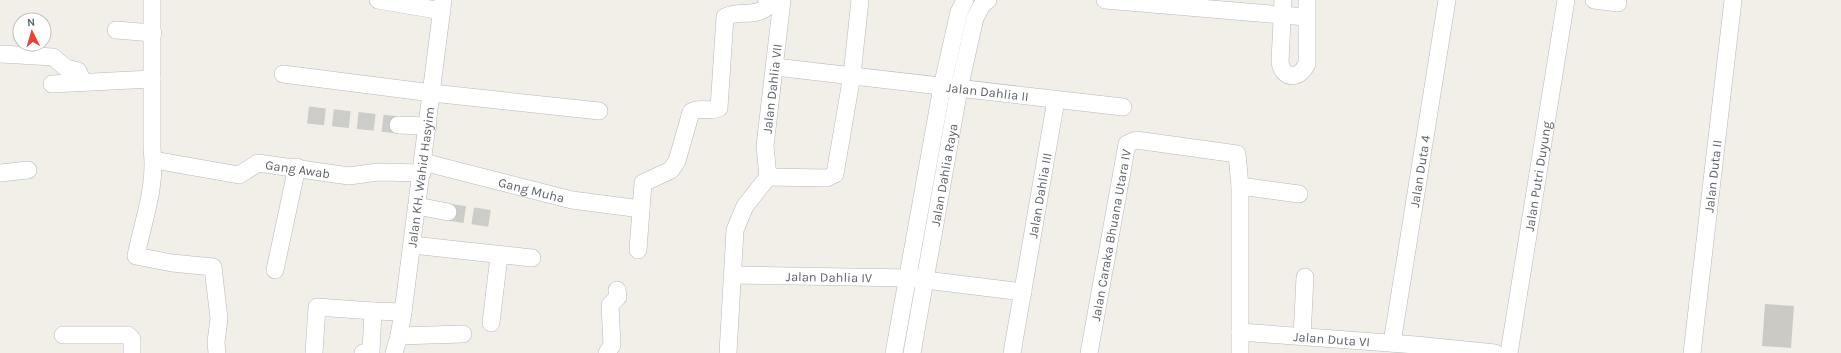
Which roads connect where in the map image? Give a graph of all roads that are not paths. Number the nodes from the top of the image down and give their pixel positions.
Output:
1 (152, 0) edge
2 (378, 0) edge
3 (767, 0) edge
4 (782, 0) edge
5 (860, 0) edge
6 (965, 0) edge
7 (988, 0) edge
8 (1105, 0) edge
9 (1307, 0) edge
10 (1447, 0) edge
11 (1566, 0) edge
12 (1594, 0) edge
13 (1733, 0) edge
14 (1618, 3) dead end
15 (443, 5) edge
16 (1282, 8) edge
17 (1306, 17) junction
18 (116, 30) dead end
19 (153, 33) junction
20 (0, 54) edge
21 (775, 67) junction
22 (283, 74) dead end
23 (852, 75) junction
24 (152, 79) junction
25 (83, 82) junction
26 (52, 84) dead end
27 (942, 87) junction
28 (959, 89) junction
29 (432, 93) junction
30 (1056, 100) junction
31 (1123, 107) dead end
32 (599, 111) dead end
33 (398, 125) tunnel mouth
34 (428, 126) junction
35 (154, 160) junction
36 (297, 167) junction
37 (423, 168) junction
38 (28, 170) dead end
39 (0, 173) edge
40 (768, 177) junction
41 (1240, 186) junction
42 (1299, 194) dead end
43 (416, 206) junction
44 (641, 209) junction
45 (448, 212) tunnel mouth
46 (412, 245) junction
47 (638, 250) dead end
48 (499, 256) junction
49 (532, 258) dead end
50 (275, 270) dead end
51 (732, 275) junction
52 (909, 278) junction
53 (1305, 278) dead end
54 (926, 281) junction
55 (617, 290) dead end
56 (1023, 292) junction
57 (373, 311) junction
58 (403, 312) junction
59 (491, 323) dead end
60 (1240, 332) junction
61 (463, 334) dead end
62 (63, 335) dead end
63 (399, 336) junction
64 (1302, 337) junction
65 (1392, 343) junction
66 (1415, 349) edge
67 (1466, 352) edge
68 (132, 353) edge
69 (217, 353) edge
70 (314, 353) edge
71 (363, 353) edge
72 (394, 353) edge
73 (608, 353) edge
74 (728, 353) edge
75 (894, 353) edge
76 (912, 353) edge
77 (1012, 353) edge
78 (1088, 353) edge
79 (1240, 353) edge
80 (1495, 353) edge
81 (1509, 353) edge
82 (1692, 353) edge

1 - 19 street
2 - 15 street
3 - 44 street
4 - 21 street, Jalan Dahlia VII
5 - 23 street
6 - 27 street, Jalan Dahlia Raya
7 - 28 street, Jalan Dahlia Raya
8 - 16 street
9 - 17 street
10 - 65 street, Jalan Duta 4
11 - 81 street, Jalan Putri Duyung
12 - 14 street
13 - 82 street, Jalan Duta II
15 - 29 street, Jalan KH. Wahid Hasyim
16 - 17 street
16 - 17 street
18 - 19 street
19 - 24 street
20 - 25 street
21 - 23 street, Jalan Dahlia II
21 - 40 street, Jalan Dahlia VII
22 - 29 street
23 - 27 street, Jalan Dahlia II
23 - 40 street
24 - 25 street
24 - 35 street
25 - 26 street
27 - 28 street, Jalan Dahlia II
27 - 52 street, Jalan Dahlia Raya
28 - 30 street, Jalan Dahlia II
28 - 54 street, Jalan Dahlia Raya
29 - 32 street
29 - 34 street, Jalan KH. Wahid Hasyim
30 - 31 street, Jalan Dahlia II
30 - 56 street, Jalan Dahlia III
33 - 34 street
34 - 37 street, Jalan KH. Wahid Hasyim
35 - 36 street, Gang Awab
35 - 69 street
36 - 37 street, Gang Awab
36 - 50 street
37 - 43 street, Jalan KH. Wahid Hasyim
37 - 44 street, Gang Muha
38 - 39 street
40 - 51 street
41 - 42 street
41 - 60 street, Jalan Caraka Bhuana Utara IV
41 - 78 street, Jalan Caraka Bhuana Utara IV
43 - 45 street
43 - 46 street, Jalan KH. Wahid Hasyim
44 - 47 street
46 - 48 street
46 - 58 street, Jalan KH. Wahid Hasyim
48 - 49 street
48 - 59 street
51 - 52 street, Jalan Dahlia IV
51 - 74 street
52 - 54 street, Jalan Dahlia IV
52 - 75 street, Jalan Dahlia Raya
53 - 64 street
54 - 56 street
54 - 76 street, Jalan Dahlia Raya
55 - 73 street
56 - 77 street, Jalan Dahlia III
57 - 58 street
57 - 70 street
57 - 71 street
58 - 63 street, Jalan KH. Wahid Hasyim
60 - 64 street, Jalan Duta VI
60 - 79 street, Jalan Caraka Bhuana Utara IV
61 - 63 street
62 - 68 street
63 - 72 street, Jalan KH. Wahid Hasyim
64 - 65 street, Jalan Duta VI
65 - 66 street, Jalan Duta VI
66 - 67 street, Jalan Duta VI
67 - 80 street, Jalan Duta VI

